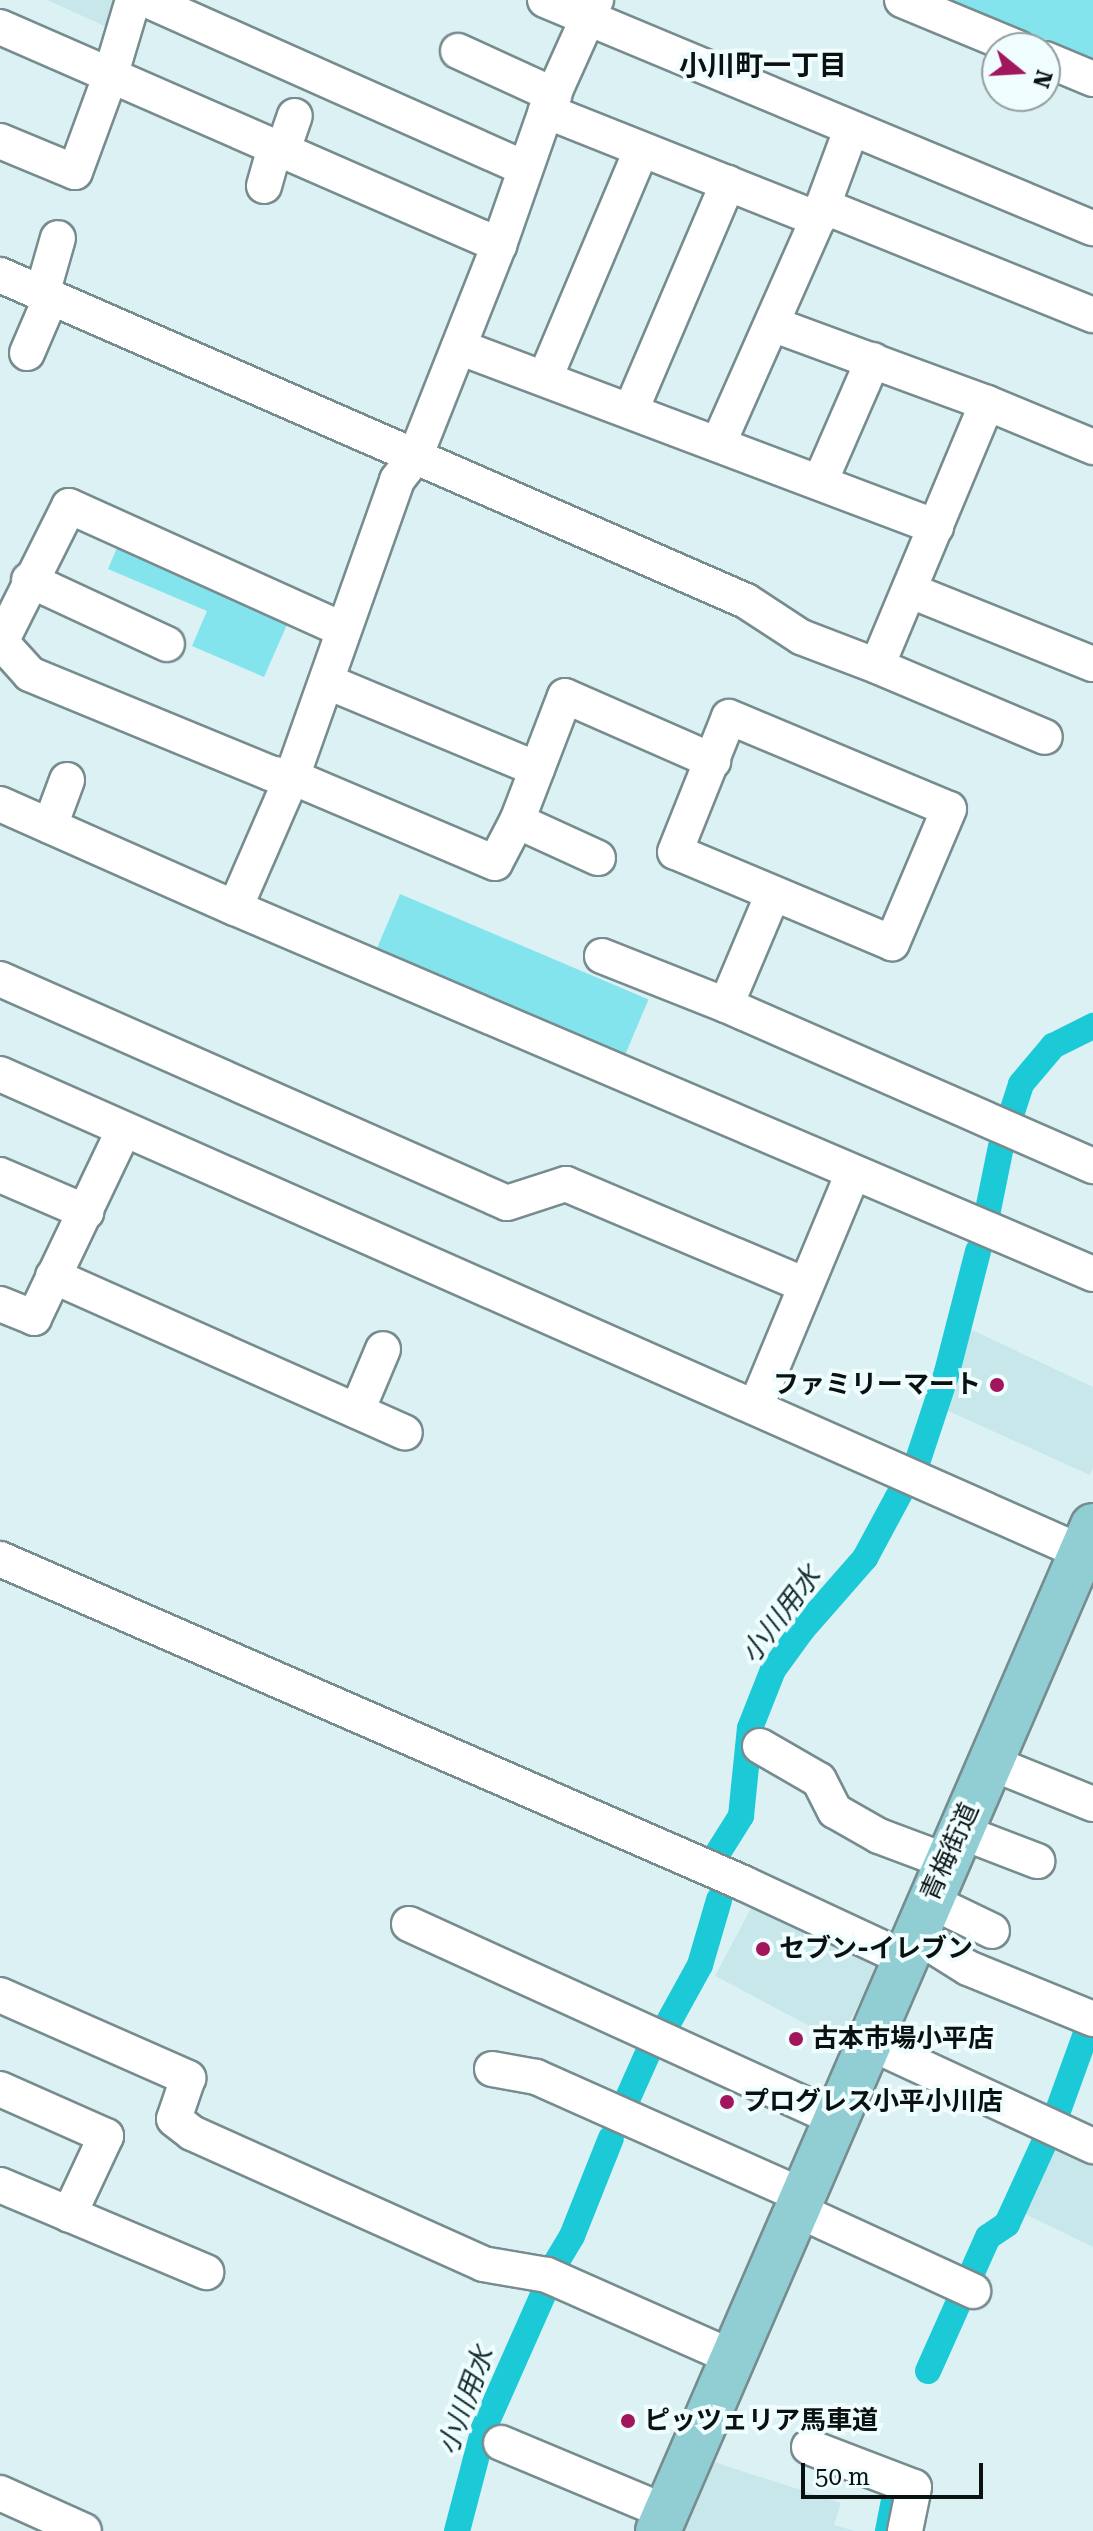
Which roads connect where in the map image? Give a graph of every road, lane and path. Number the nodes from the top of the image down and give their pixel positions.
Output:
1 (133, 0) edge
2 (147, 0) edge
3 (545, 0) edge
4 (902, 0) edge
5 (592, 10) edge
6 (0, 27) edge
7 (981, 33) edge
8 (458, 51) dead end
9 (1061, 66) edge
10 (110, 77) junction
11 (1093, 79) edge
12 (550, 103) junction
13 (295, 116) dead end
14 (851, 130) junction
15 (0, 141) edge
16 (279, 148) junction
17 (641, 151) junction
18 (524, 168) junction
19 (728, 183) junction
20 (264, 186) dead end
21 (820, 212) junction
22 (1092, 228) edge
23 (58, 238) dead end
24 (499, 245) junction
25 (0, 275) edge
26 (46, 295) junction
27 (1093, 315) edge
28 (772, 324) junction
29 (459, 347) junction
30 (27, 353) dead end
31 (873, 360) junction
32 (545, 378) junction
33 (987, 403) junction
34 (631, 410) junction
35 (719, 442) junction
36 (1091, 446) edge
37 (415, 457) junction
38 (820, 482) junction
39 (936, 527) junction
40 (29, 580) junction
41 (911, 591) junction
42 (5, 617) edge
43 (342, 629) junction
44 (167, 644) dead end
45 (1093, 664) edge
46 (877, 666) junction
47 (328, 682) junction
48 (1045, 737) dead end
49 (713, 761) junction
50 (537, 769) junction
51 (292, 777) junction
52 (67, 780) dead end
53 (0, 804) edge
54 (517, 821) junction
55 (50, 826) junction
56 (598, 858) dead end
57 (773, 894) junction
58 (235, 908) junction
59 (602, 956) dead end
60 (0, 979) edge
61 (726, 1005) junction
62 (0, 1074) edge
63 (124, 1129) junction
64 (1093, 1166) edge
65 (853, 1173) junction
66 (0, 1175) edge
67 (86, 1212) junction
68 (1093, 1274) edge
69 (53, 1276) junction
70 (805, 1285) junction
71 (0, 1304) edge
72 (383, 1349) dead end
73 (756, 1406) junction
74 (357, 1411) junction
75 (405, 1433) dead end
76 (1087, 1539) edge
77 (0, 1559) edge
78 (760, 1746) dead end
79 (989, 1762) junction
80 (1093, 1804) edge
81 (952, 1846) junction
82 (1037, 1861) dead end
83 (409, 1924) dead end
84 (915, 1931) junction
85 (992, 1931) dead end
86 (0, 1995) edge
87 (1093, 2019) edge
88 (870, 2043) junction
89 (492, 2069) dead end
90 (0, 2089) edge
91 (836, 2119) junction
92 (1093, 2146) edge
93 (0, 2185) edge
94 (800, 2203) junction
95 (69, 2215) junction
96 (206, 2272) dead end
97 (963, 2287) dead end
98 (734, 2358) junction
99 (501, 2443) dead end
100 (809, 2447) dead end
101 (0, 2493) edge
102 (662, 2522) edge
103 (84, 2531) edge
104 (905, 2531) edge

1 - 10 street
2 - 18 street
3 - 5 street
4 - 7 street
5 - 12 street
5 - 14 street
6 - 10 street
8 - 12 street
9 - 11 street
10 - 15 street
10 - 16 street
12 - 17 street
12 - 18 street
13 - 16 street
14 - 21 street
14 - 22 street
16 - 20 street
16 - 24 street
17 - 19 street
17 - 32 street
18 - 24 street
19 - 21 street
19 - 34 street
21 - 27 street
21 - 28 street
23 - 26 street
24 - 29 street
25 - 26 street
26 - 30 street
26 - 37 street
28 - 31 street
28 - 35 street
29 - 32 street
29 - 37 street
31 - 33 street
31 - 38 street
32 - 34 street
33 - 36 street
33 - 39 street
34 - 35 street
35 - 38 street
37 - 43 street
37 - 46 street
38 - 39 street
39 - 41 street
40 - 42 street
40 - 43 street
40 - 44 street
41 - 45 street
41 - 46 street
42 - 51 street
43 - 47 street
46 - 48 street
47 - 50 street
47 - 51 street
49 - 50 street
49 - 57 street
49 - 57 street
50 - 54 street
51 - 54 street
51 - 58 street
52 - 55 street
53 - 55 street
54 - 56 street
55 - 58 street
57 - 61 street
58 - 65 street
59 - 61 street
60 - 70 street
61 - 64 street
62 - 63 street
63 - 67 street
63 - 73 street
65 - 68 street
65 - 70 street
66 - 67 street
67 - 69 street
69 - 71 street
69 - 74 street
70 - 73 street
72 - 74 street
73 - 76 street
74 - 75 street
76 - 79 main road, 青梅街道
77 - 84 street
78 - 81 street
79 - 80 street
79 - 81 main road, 青梅街道
81 - 82 street
81 - 84 main road, 青梅街道
83 - 91 street
84 - 85 street
84 - 87 street
84 - 88 main road, 青梅街道
86 - 98 street
88 - 91 main road, 青梅街道
88 - 92 street
89 - 94 street
90 - 95 street
91 - 94 main road, 青梅街道
93 - 95 street
94 - 97 street
94 - 98 main road, 青梅街道
95 - 96 street
98 - 102 main road, 青梅街道
99 - 102 street
100 - 104 street
101 - 103 street

